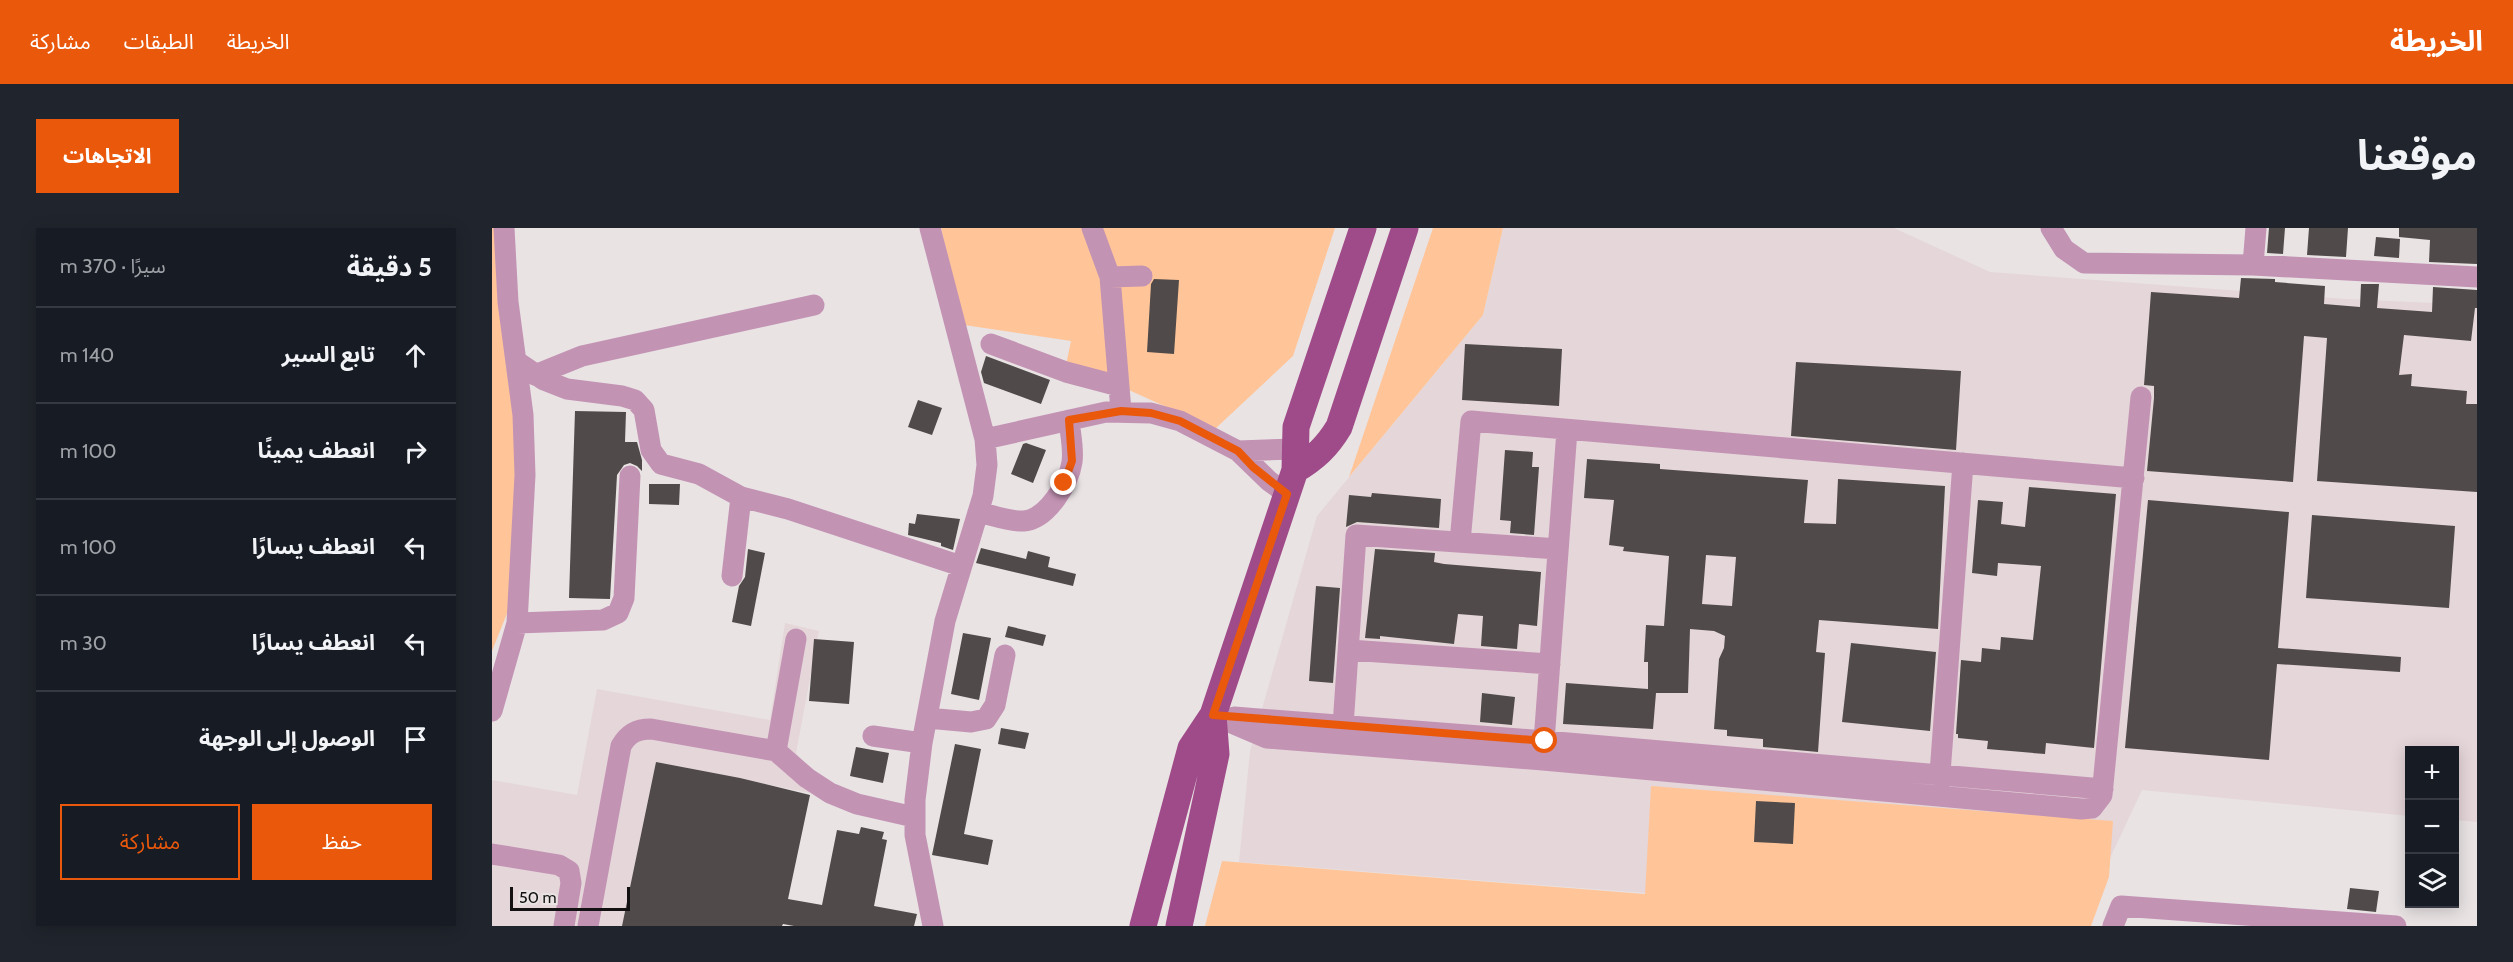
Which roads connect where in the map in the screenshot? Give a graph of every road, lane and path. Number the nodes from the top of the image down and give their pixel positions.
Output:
1 (504, 228) edge
2 (930, 228) edge
3 (1092, 228) edge
4 (1363, 228) edge
5 (1405, 228) edge
6 (2051, 228) edge
7 (2256, 228) edge
8 (2253, 265) junction
9 (1142, 276) dead end
10 (1110, 277) junction
11 (2477, 277) edge
12 (814, 305) dead end
13 (991, 344) dead end
14 (516, 361) junction
15 (535, 375) junction
16 (1119, 386) junction
17 (2141, 398) dead end
18 (1121, 411) junction
19 (1069, 420) junction
20 (1567, 430) junction
21 (985, 439) junction
22 (1238, 451) junction
23 (1963, 464) junction
24 (1292, 471) junction
25 (630, 476) dead end
26 (2134, 478) junction
27 (741, 497) junction
28 (978, 512) junction
29 (1460, 542) junction
30 (1558, 549) junction
31 (962, 567) junction
32 (732, 576) dead end
33 (517, 623) junction
34 (796, 639) dead end
35 (1349, 650) junction
36 (1005, 655) dead end
37 (1550, 664) junction
38 (492, 711) edge
39 (1213, 715) junction
40 (927, 718) junction
41 (1343, 726) junction
42 (873, 736) dead end
43 (922, 743) junction
44 (1544, 750) junction
45 (777, 751) junction
46 (1941, 774) junction
47 (2103, 789) junction
48 (1938, 796) junction
49 (914, 817) junction
50 (492, 854) edge
51 (564, 926) edge
52 (588, 926) edge
53 (933, 926) edge
54 (1143, 926) edge
55 (1179, 926) edge
56 (2113, 926) edge
57 (2396, 926) edge

1 - 14 street
2 - 21 street
3 - 10 street
4 - 24 main road
5 - 24 main road
6 - 8 street
7 - 8 street
8 - 11 street
9 - 10 street
10 - 16 street
12 - 15 street
13 - 16 street
14 - 15 street
14 - 33 street
15 - 27 street
16 - 18 street
17 - 26 street
18 - 19 street
18 - 22 street
19 - 21 street
19 - 28 street
20 - 23 street
20 - 29 street
20 - 30 street
21 - 28 street
22 - 24 street
22 - 24 street
23 - 26 street
23 - 46 street
24 - 39 main road
25 - 33 street
26 - 47 street
27 - 31 street
27 - 32 street
28 - 31 street
29 - 30 street
29 - 35 street
30 - 37 street
31 - 40 street
33 - 38 street
34 - 45 street
35 - 37 street
35 - 41 street
36 - 40 street
37 - 44 street
39 - 41 street
39 - 44 street
39 - 54 main road
39 - 55 main road
40 - 43 street
41 - 44 street
42 - 43 street
43 - 49 street
44 - 46 street
44 - 48 street
45 - 49 street
45 - 52 street
46 - 47 street
46 - 48 street
47 - 48 street
49 - 53 street
50 - 51 street
56 - 57 street

